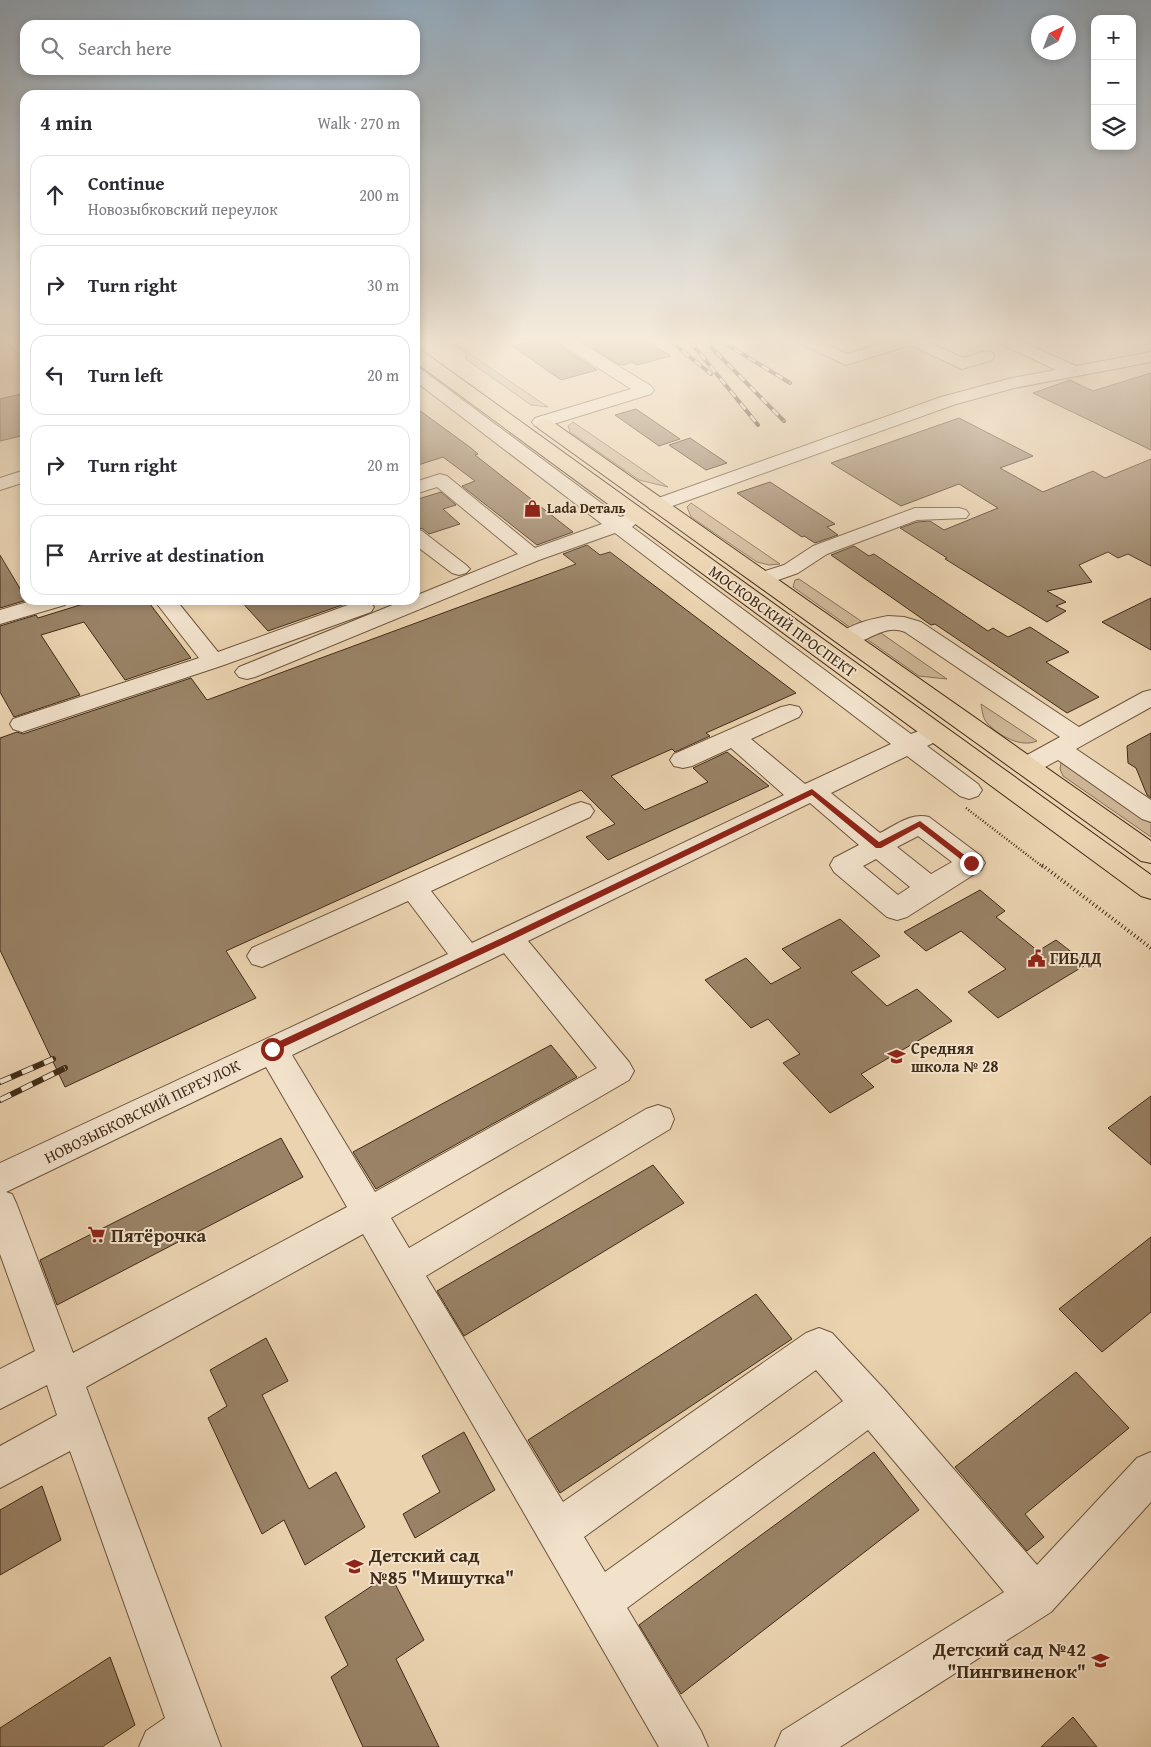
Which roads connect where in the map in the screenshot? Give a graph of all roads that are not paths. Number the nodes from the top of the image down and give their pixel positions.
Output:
1 (541, 422) edge
2 (490, 423) edge
3 (510, 423) edge
4 (889, 423) edge
5 (20, 478) edge
6 (0, 484) edge
7 (420, 486) edge
8 (649, 511) junction
9 (959, 514) dead end
10 (616, 526) junction
11 (420, 539) edge
12 (440, 554) junction
13 (532, 556) junction
14 (420, 560) edge
15 (459, 569) dead end
16 (764, 579) junction
17 (420, 601) edge
18 (40, 605) edge
19 (169, 605) edge
20 (361, 605) edge
21 (411, 605) edge
22 (0, 617) edge
23 (848, 638) junction
24 (213, 662) junction
25 (246, 672) dead end
26 (1151, 697) edge
27 (790, 712) dead end
28 (961, 719) junction
29 (22, 724) dead end
30 (934, 733) junction
31 (734, 737) junction
32 (1068, 743) junction
33 (909, 745) junction
34 (683, 760) dead end
35 (1027, 766) junction
36 (969, 790) dead end
37 (807, 794) junction
38 (581, 811) dead end
39 (1151, 814) edge
40 (878, 846) junction
41 (1151, 854) edge
42 (412, 887) junction
43 (929, 888) junction
44 (1151, 889) edge
45 (509, 938) junction
46 (262, 956) dead end
47 (467, 957) junction
48 (272, 1049) junction
49 (658, 1119) dead end
50 (0, 1179) edge
51 (0, 1205) edge
52 (369, 1212) junction
53 (403, 1270) junction
54 (61, 1368) junction
55 (0, 1390) edge
56 (871, 1404) junction
57 (81, 1423) junction
58 (0, 1468) edge
59 (1151, 1472) edge
60 (557, 1531) junction
61 (1036, 1598) junction
62 (600, 1602) junction
63 (184, 1741) edge
64 (800, 1746) edge
65 (685, 1747) edge

1 - 8 main road, МОСКОВСКИЙ ПРОСПЕКТ
2 - 10 street
3 - 8 main road, МОСКОВСКИЙ ПРОСПЕКТ
4 - 8 street
5 - 6 street
7 - 13 street
8 - 10 street
8 - 16 main road, МОСКОВСКИЙ ПРОСПЕКТ
8 - 30 main road, МОСКОВСКИЙ ПРОСПЕКТ
9 - 16 street
10 - 13 street
10 - 33 street
11 - 12 street
12 - 14 street
12 - 15 street
13 - 17 street
16 - 23 main road, МОСКОВСКИЙ ПРОСПЕКТ
18 - 22 street
19 - 24 street
20 - 24 street
21 - 25 street
23 - 28 main road, МОСКОВСКИЙ ПРОСПЕКТ
23 - 32 street
24 - 29 street
26 - 32 street
27 - 31 street
28 - 30 main road
28 - 35 main road, МОСКОВСКИЙ ПРОСПЕКТ
30 - 33 street, НОВОЗЫБКОВСКИЙ ПЕРЕУЛОК
30 - 44 main road, МОСКОВСКИЙ ПРОСПЕКТ
31 - 34 street
31 - 37 street
32 - 35 street
32 - 39 street
33 - 36 street
33 - 37 street, НОВОЗЫБКОВСКИЙ ПЕРЕУЛОК
35 - 41 main road, МОСКОВСКИЙ ПРОСПЕКТ
37 - 40 street
37 - 45 street, НОВОЗЫБКОВСКИЙ ПЕРЕУЛОК
38 - 42 street
40 - 43 street
40 - 43 street
40 - 43 street
42 - 46 street
42 - 47 street
45 - 47 street, НОВОЗЫБКОВСКИЙ ПЕРЕУЛОК
45 - 52 street
47 - 48 street, НОВОЗЫБКОВСКИЙ ПЕРЕУЛОК
48 - 50 street, НОВОЗЫБКОВСКИЙ ПЕРЕУЛОК
48 - 52 street
49 - 53 street
51 - 54 street
52 - 53 street
52 - 54 street
53 - 60 street
54 - 55 street
54 - 57 street
56 - 60 street
56 - 61 street
56 - 62 street
57 - 58 street
57 - 63 street
59 - 61 street
60 - 62 street
61 - 64 street
62 - 65 street

